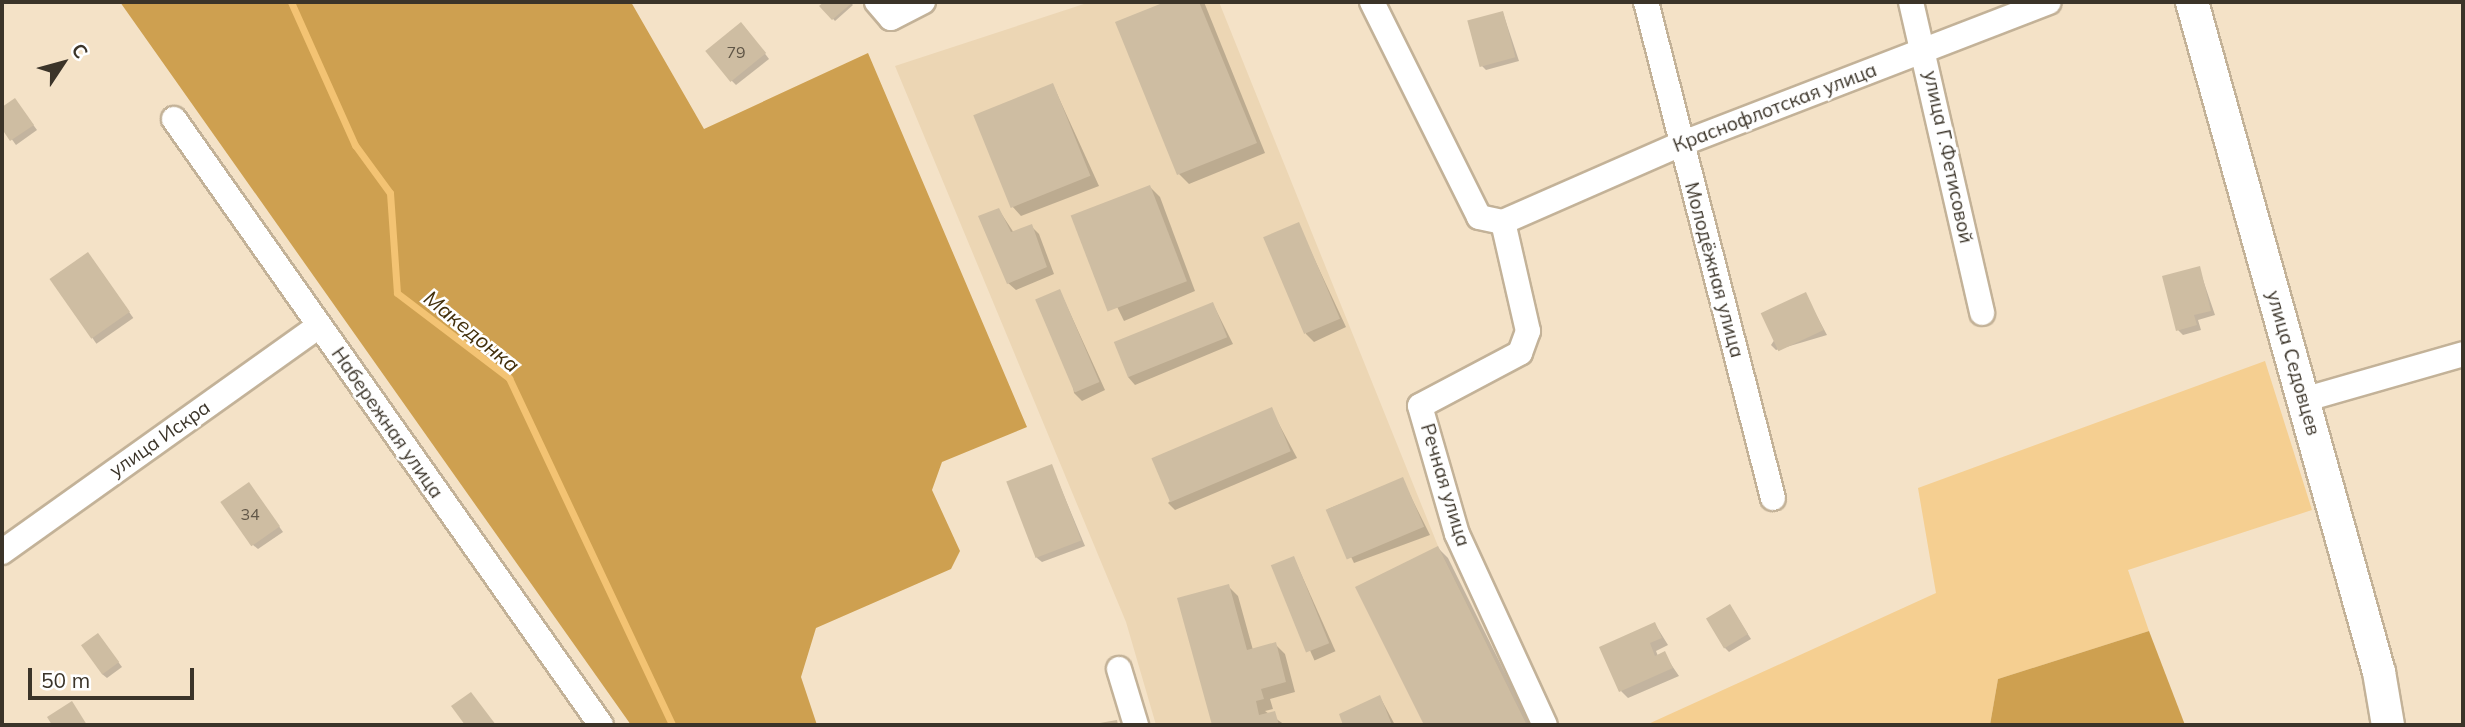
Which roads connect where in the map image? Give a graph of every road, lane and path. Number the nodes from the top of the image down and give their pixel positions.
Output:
1 (877, 2) edge
2 (923, 2) edge
3 (1372, 2) edge
4 (1646, 2) edge
5 (1911, 2) edge
6 (2049, 2) edge
7 (2192, 2) edge
8 (1925, 51) junction
9 (174, 119) dead end
10 (1681, 144) junction
11 (1503, 222) junction
12 (1982, 313) dead end
13 (319, 326) junction
14 (2463, 354) edge
15 (2303, 400) junction
16 (1773, 498) dead end
17 (2, 552) edge
18 (1119, 669) dead end
19 (601, 725) edge
20 (1136, 725) edge
21 (1545, 725) edge
22 (2388, 725) edge

1 - 2 street
3 - 11 street
4 - 10 street, Молодёжная улица
5 - 8 street, улица Г.Фетисовой
6 - 8 street, Краснофлотская улица
7 - 15 street, улица Седовцев
8 - 10 street, Краснофлотская улица
8 - 12 street, улица Г.Фетисовой
9 - 13 street, Набережная улица
10 - 11 street, Краснофлотская улица
10 - 16 street, Молодёжная улица
11 - 21 street, Речная улица
13 - 17 street, улица Искра
13 - 19 street, Набережная улица
14 - 15 street
15 - 22 street, улица Седовцев
18 - 20 street

